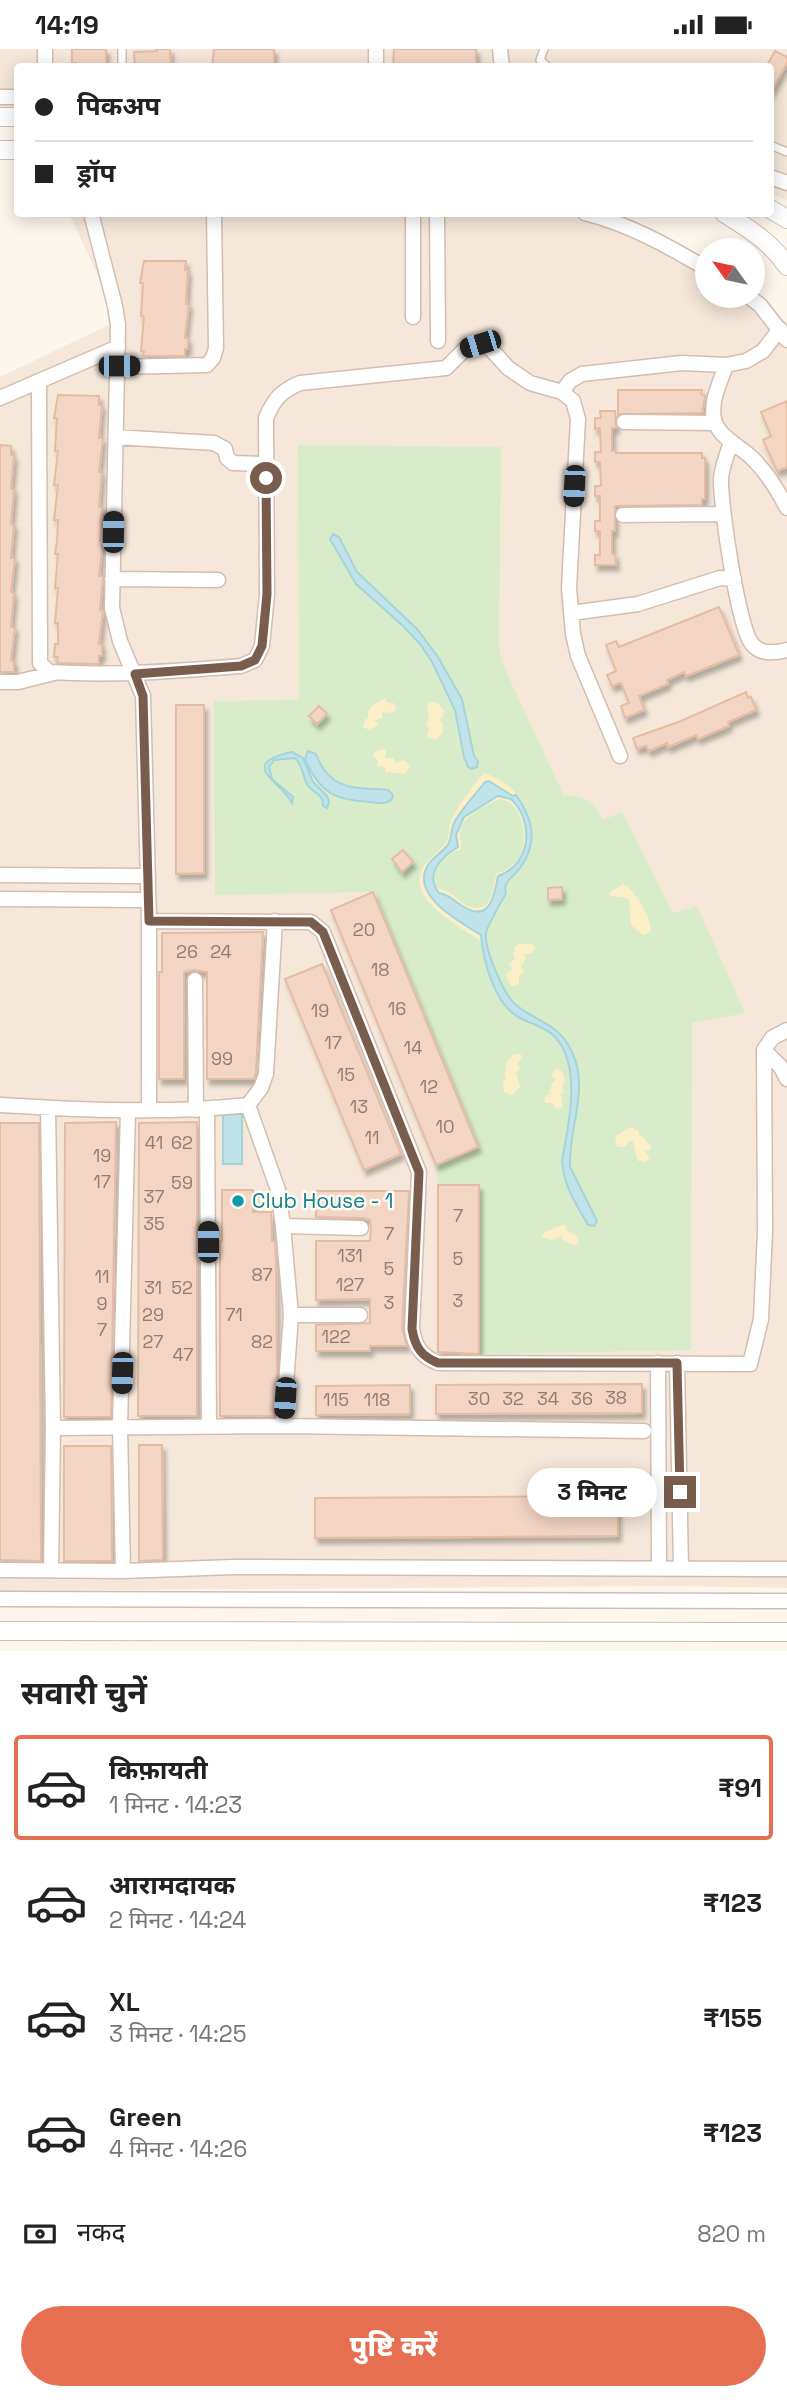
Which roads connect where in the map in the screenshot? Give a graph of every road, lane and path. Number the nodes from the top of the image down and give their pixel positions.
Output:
1 (92, 217) edge
2 (214, 217) edge
3 (413, 217) edge
4 (437, 217) edge
5 (599, 217) edge
6 (731, 217) edge
7 (695, 262) edge
8 (787, 266) edge
9 (762, 308) edge
10 (413, 317) dead end
11 (783, 334) edge
12 (438, 341) dead end
13 (118, 347) junction
14 (726, 365) junction
15 (117, 367) junction
16 (39, 381) junction
17 (562, 392) junction
18 (0, 398) edge
19 (624, 422) dead end
20 (715, 423) junction
21 (115, 437) junction
22 (731, 441) junction
23 (266, 464) junction
24 (787, 508) edge
25 (723, 514) junction
26 (623, 515) dead end
27 (113, 579) junction
28 (734, 579) junction
29 (218, 580) dead end
30 (571, 614) junction
31 (787, 650) edge
32 (54, 673) junction
33 (135, 674) junction
34 (0, 682) edge
35 (620, 756) dead end
36 (0, 874) edge
37 (82, 875) junction
38 (148, 876) junction
39 (0, 899) edge
40 (82, 899) junction
41 (148, 900) junction
42 (149, 921) junction
43 (275, 921) junction
44 (195, 980) dead end
45 (787, 1030) edge
46 (764, 1050) junction
47 (787, 1079) edge
48 (0, 1105) edge
49 (248, 1105) junction
50 (48, 1108) junction
51 (201, 1109) junction
52 (128, 1110) junction
53 (149, 1110) junction
54 (283, 1226) junction
55 (361, 1228) dead end
56 (291, 1315) junction
57 (360, 1315) dead end
58 (657, 1363) junction
59 (677, 1363) junction
60 (121, 1426) junction
61 (284, 1426) junction
62 (209, 1427) junction
63 (53, 1428) junction
64 (644, 1431) dead end
65 (659, 1569) junction
66 (681, 1569) junction
67 (787, 1569) edge
68 (0, 1570) edge
69 (51, 1570) junction
70 (123, 1570) junction
71 (0, 1599) edge
72 (787, 1601) edge
73 (0, 1631) edge
74 (787, 1632) edge

1 - 13 street
2 - 15 street
3 - 10 street
4 - 12 street
5 - 7 street
6 - 8 street
9 - 11 street
11 - 14 street
13 - 15 street
13 - 16 street
14 - 17 street
14 - 20 street
15 - 21 street
16 - 18 street
16 - 32 street
17 - 23 street
17 - 30 street
19 - 20 street
20 - 22 street
21 - 23 street
21 - 27 street
22 - 24 street
22 - 25 street
23 - 33 street
25 - 26 street
25 - 28 street
27 - 29 street
27 - 33 street
28 - 30 street
28 - 31 street
30 - 35 street
32 - 33 street
32 - 34 street
33 - 38 street
36 - 37 street
37 - 38 street
37 - 40 street
38 - 41 street
39 - 40 street
40 - 41 street
41 - 42 street
42 - 43 street
42 - 53 street
43 - 49 street
43 - 58 street
44 - 51 street
45 - 46 street
46 - 47 street
46 - 59 street
48 - 50 street
49 - 51 street
49 - 54 street
50 - 52 street
50 - 63 street
51 - 53 street
51 - 62 street
52 - 53 street
52 - 60 street
54 - 55 street
54 - 56 street
56 - 57 street
56 - 61 street
58 - 59 street
58 - 65 street
59 - 66 street
60 - 62 street
60 - 63 street
60 - 70 street
61 - 62 street
61 - 64 street
63 - 69 street
65 - 66 street
65 - 70 street
66 - 67 street
68 - 69 street
69 - 70 street
71 - 72 street
73 - 74 street

